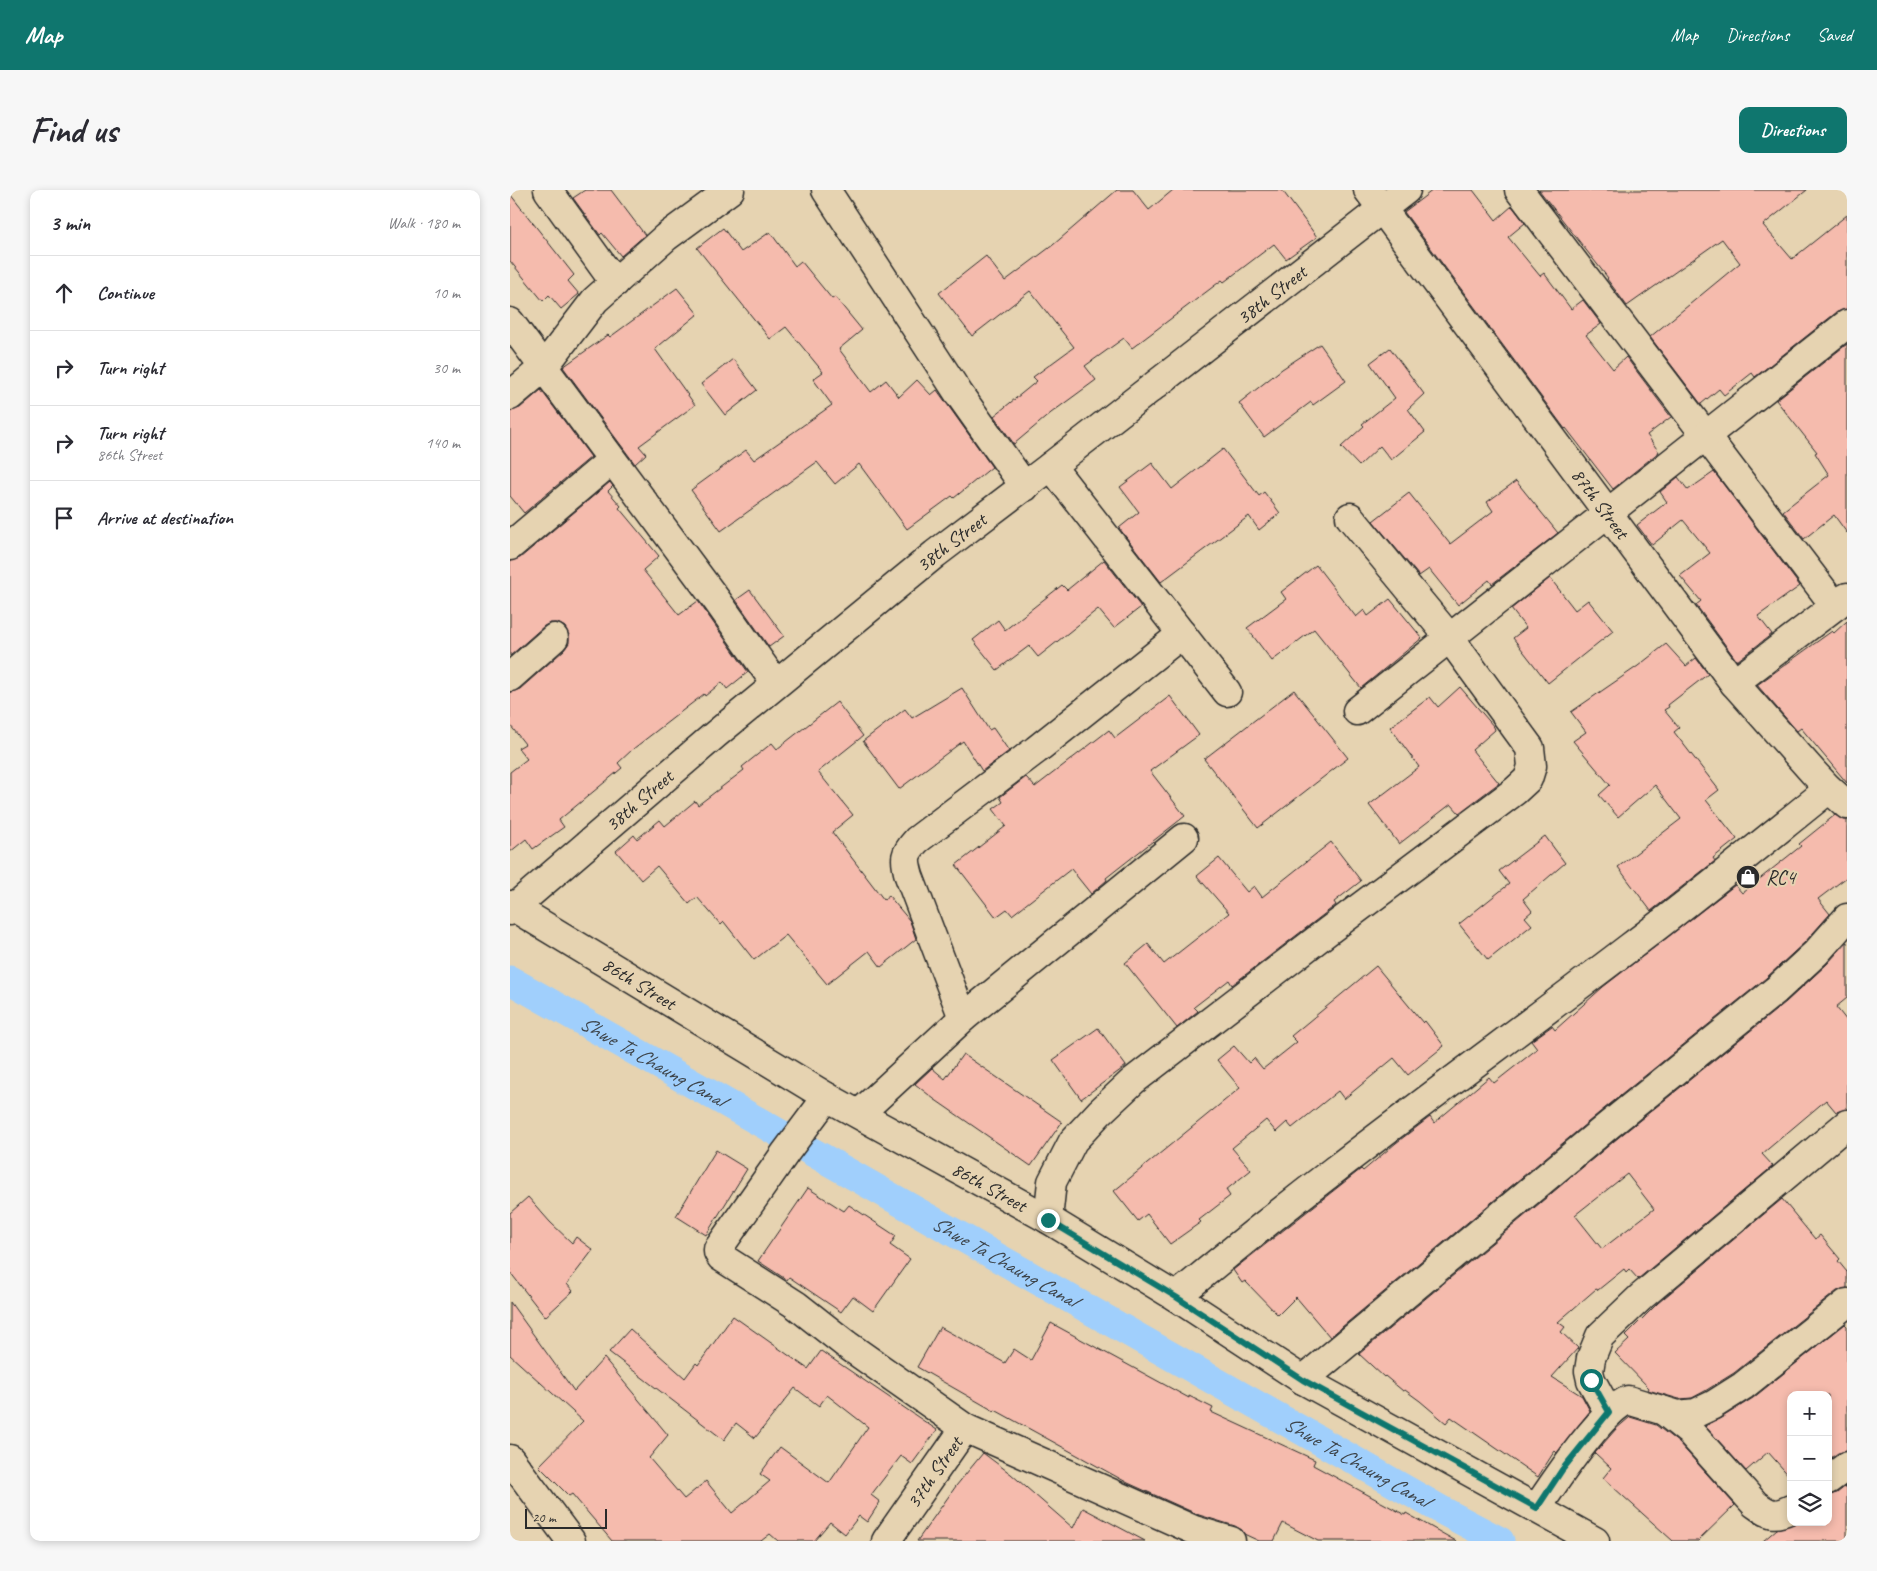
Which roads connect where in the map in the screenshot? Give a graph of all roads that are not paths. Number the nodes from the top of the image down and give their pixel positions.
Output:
1 (548, 190) edge
2 (730, 190) edge
3 (826, 190) edge
4 (1406, 190) edge
5 (1519, 190) edge
6 (1375, 199) edge
7 (614, 283) junction
8 (510, 322) edge
9 (1847, 324) edge
10 (543, 368) junction
11 (510, 396) edge
12 (1705, 435) junction
13 (612, 460) junction
14 (1052, 466) junction
15 (1025, 487) junction
16 (1609, 513) junction
17 (1350, 517) dead end
18 (510, 546) edge
19 (1841, 602) edge
20 (1182, 634) junction
21 (1449, 637) junction
22 (554, 638) dead end
23 (510, 677) edge
24 (1734, 683) junction
25 (776, 684) junction
26 (1227, 692) dead end
27 (1357, 711) dead end
28 (1838, 797) edge
29 (1184, 838) dead end
30 (511, 908) edge
31 (1847, 918) edge
32 (963, 1018) junction
33 (827, 1096) junction
34 (859, 1114) junction
35 (1847, 1124) edge
36 (1048, 1220) junction
37 (1176, 1297) junction
38 (1847, 1303) edge
39 (1303, 1380) junction
40 (1664, 1411) junction
41 (1609, 1412) junction
42 (965, 1428) junction
43 (510, 1459) edge
44 (1847, 1466) edge
45 (1832, 1477) edge
46 (1537, 1508) junction
47 (1787, 1510) edge
48 (1191, 1535) edge
49 (571, 1541) edge
50 (886, 1541) edge
51 (1231, 1541) edge
52 (1595, 1541) edge

1 - 7 street
2 - 7 street
3 - 15 street
4 - 6 street, 38th Street
5 - 12 street
6 - 14 street, 38th Street
6 - 16 street, 87th Street
7 - 10 street
8 - 10 street
9 - 12 street
10 - 11 street
10 - 13 street
12 - 16 street
12 - 19 street
13 - 18 street
13 - 25 street
14 - 15 street, 38th Street
14 - 20 street
15 - 25 street, 38th Street
16 - 21 street
16 - 24 street, 87th Street
17 - 21 street
19 - 24 street
20 - 26 street
20 - 32 street
21 - 27 street
21 - 36 street
22 - 23 street
24 - 28 street, 87th Street
25 - 30 street, 38th Street
28 - 37 street
29 - 32 street
30 - 33 street, 86th Street
31 - 39 street
32 - 34 street
33 - 34 street, 86th Street
33 - 42 street
34 - 36 street, 86th Street
35 - 41 street
36 - 37 street, 86th Street
37 - 39 street, 86th Street
38 - 40 street
39 - 46 street, 86th Street
40 - 41 street
40 - 47 street
41 - 46 street
42 - 48 street
42 - 50 street, 37th Street
43 - 49 street
44 - 45 street
46 - 52 street, 86th Street
48 - 51 street

